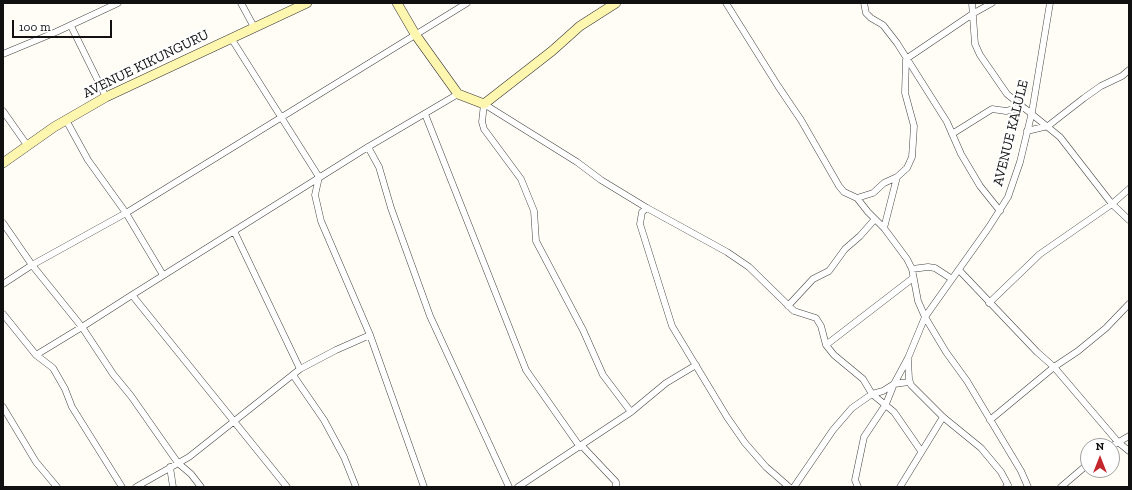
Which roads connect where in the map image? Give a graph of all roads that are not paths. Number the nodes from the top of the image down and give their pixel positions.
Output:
1 (118, 3) edge
2 (241, 3) edge
3 (307, 3) edge
4 (396, 3) edge
5 (467, 3) edge
6 (726, 3) edge
7 (864, 3) edge
8 (972, 3) edge
9 (992, 3) edge
10 (1050, 3) edge
11 (614, 4) edge
12 (974, 12) junction
13 (71, 26) junction
14 (254, 27) junction
15 (415, 34) junction
16 (231, 38) junction
17 (3, 54) edge
18 (906, 59) junction
19 (1129, 70) edge
20 (458, 94) junction
21 (106, 97) junction
22 (484, 104) junction
23 (1023, 107) junction
24 (3, 111) edge
25 (1032, 112) junction
26 (425, 114) junction
27 (281, 118) junction
28 (66, 120) junction
29 (1048, 126) junction
30 (1027, 131) junction
31 (952, 134) junction
32 (27, 145) junction
33 (368, 147) junction
34 (3, 163) edge
35 (318, 177) junction
36 (897, 178) junction
37 (1129, 189) edge
38 (856, 198) junction
39 (1112, 204) junction
40 (647, 208) junction
41 (1000, 211) junction
42 (126, 214) junction
43 (875, 220) junction
44 (1129, 220) edge
45 (3, 223) edge
46 (884, 228) junction
47 (234, 231) junction
48 (32, 265) junction
49 (912, 269) junction
50 (959, 270) junction
51 (163, 275) junction
52 (913, 278) junction
53 (952, 279) junction
54 (3, 284) edge
55 (132, 295) junction
56 (989, 303) junction
57 (1129, 304) edge
58 (788, 306) junction
59 (3, 314) edge
60 (925, 317) junction
61 (82, 327) junction
62 (370, 335) junction
63 (826, 345) junction
64 (36, 355) junction
65 (908, 358) junction
66 (696, 365) junction
67 (1054, 367) junction
68 (300, 370) junction
69 (292, 375) junction
70 (909, 382) junction
71 (894, 384) junction
72 (872, 394) junction
73 (886, 404) junction
74 (3, 407) edge
75 (631, 412) junction
76 (943, 417) junction
77 (990, 420) junction
78 (234, 423) junction
79 (1129, 436) edge
80 (1115, 438) edge
81 (1120, 441) edge
82 (1120, 444) edge
83 (581, 446) junction
84 (1129, 451) edge
85 (921, 452) junction
86 (178, 463) junction
87 (170, 467) junction
88 (1080, 471) edge
89 (1008, 486) edge
90 (57, 487) edge
91 (122, 487) edge
92 (136, 487) edge
93 (173, 487) edge
94 (200, 487) edge
95 (287, 487) edge
96 (356, 487) edge
97 (424, 487) edge
98 (509, 487) edge
99 (518, 487) edge
100 (616, 487) edge
101 (789, 487) edge
102 (794, 487) edge
103 (858, 487) edge
104 (900, 487) edge
105 (1028, 487) edge
106 (1061, 487) edge

1 - 13 street
2 - 14 street
3 - 14 street, AVENUE KIKUNGURU
4 - 15 street
5 - 15 street
6 - 38 street
7 - 18 street
8 - 12 street
9 - 12 street
10 - 25 street, AVENUE KALULE
11 - 22 street
12 - 18 street
12 - 23 street
13 - 17 street
13 - 21 street
14 - 16 street, AVENUE KIKUNGURU
15 - 20 street
15 - 27 street
16 - 21 street, AVENUE KIKUNGURU
16 - 27 street
18 - 31 street
18 - 36 street
19 - 29 street
20 - 22 street
20 - 26 street
21 - 28 street, AVENUE KIKUNGURU
22 - 40 street
22 - 75 street
23 - 25 street
23 - 31 street
24 - 32 street
25 - 29 street
25 - 30 street, AVENUE KALULE
26 - 33 street
26 - 83 street
27 - 35 street
27 - 42 street
28 - 32 street, AVENUE KIKUNGURU
28 - 42 street
29 - 30 street
29 - 39 street
30 - 41 street, AVENUE KALULE
31 - 41 street
32 - 34 street, AVENUE KIKUNGURU
33 - 35 street
33 - 98 street
35 - 47 street
35 - 62 street
36 - 38 street
36 - 46 street
37 - 39 street
38 - 43 street
39 - 44 street
39 - 56 street
40 - 58 street
40 - 66 street
41 - 50 street, AVENUE KALULE
42 - 48 street
42 - 51 street
43 - 46 street
43 - 58 street
45 - 48 street
46 - 49 street
47 - 51 street
47 - 68 street
48 - 54 street
48 - 61 street
49 - 52 street
49 - 53 street
50 - 53 street, AVENUE KALULE
50 - 56 street
51 - 55 street
52 - 60 street
52 - 63 street
53 - 60 street, AVENUE KALULE
55 - 61 street
55 - 78 street
56 - 67 street
57 - 67 street
58 - 63 street
59 - 64 street
60 - 65 street, AVENUE KALULE
60 - 77 street
61 - 64 street
61 - 86 street
62 - 68 street
62 - 97 street
63 - 72 street
64 - 91 street
65 - 70 street
65 - 71 street, AVENUE KALULE
66 - 75 street
66 - 101 street
67 - 77 street
67 - 80 street
68 - 69 street
69 - 78 street
69 - 96 street
70 - 71 street
70 - 76 street
71 - 72 street
71 - 73 street, AVENUE KALULE
72 - 73 street
72 - 102 street
73 - 85 street
73 - 103 street, AVENUE KALULE
74 - 90 street
75 - 83 street
76 - 85 street
76 - 89 street
77 - 105 street
78 - 86 street
78 - 95 street
79 - 81 street
82 - 84 street
83 - 99 street
83 - 100 street
85 - 104 street
86 - 87 street
86 - 94 street
87 - 92 street
87 - 93 street
88 - 106 street

